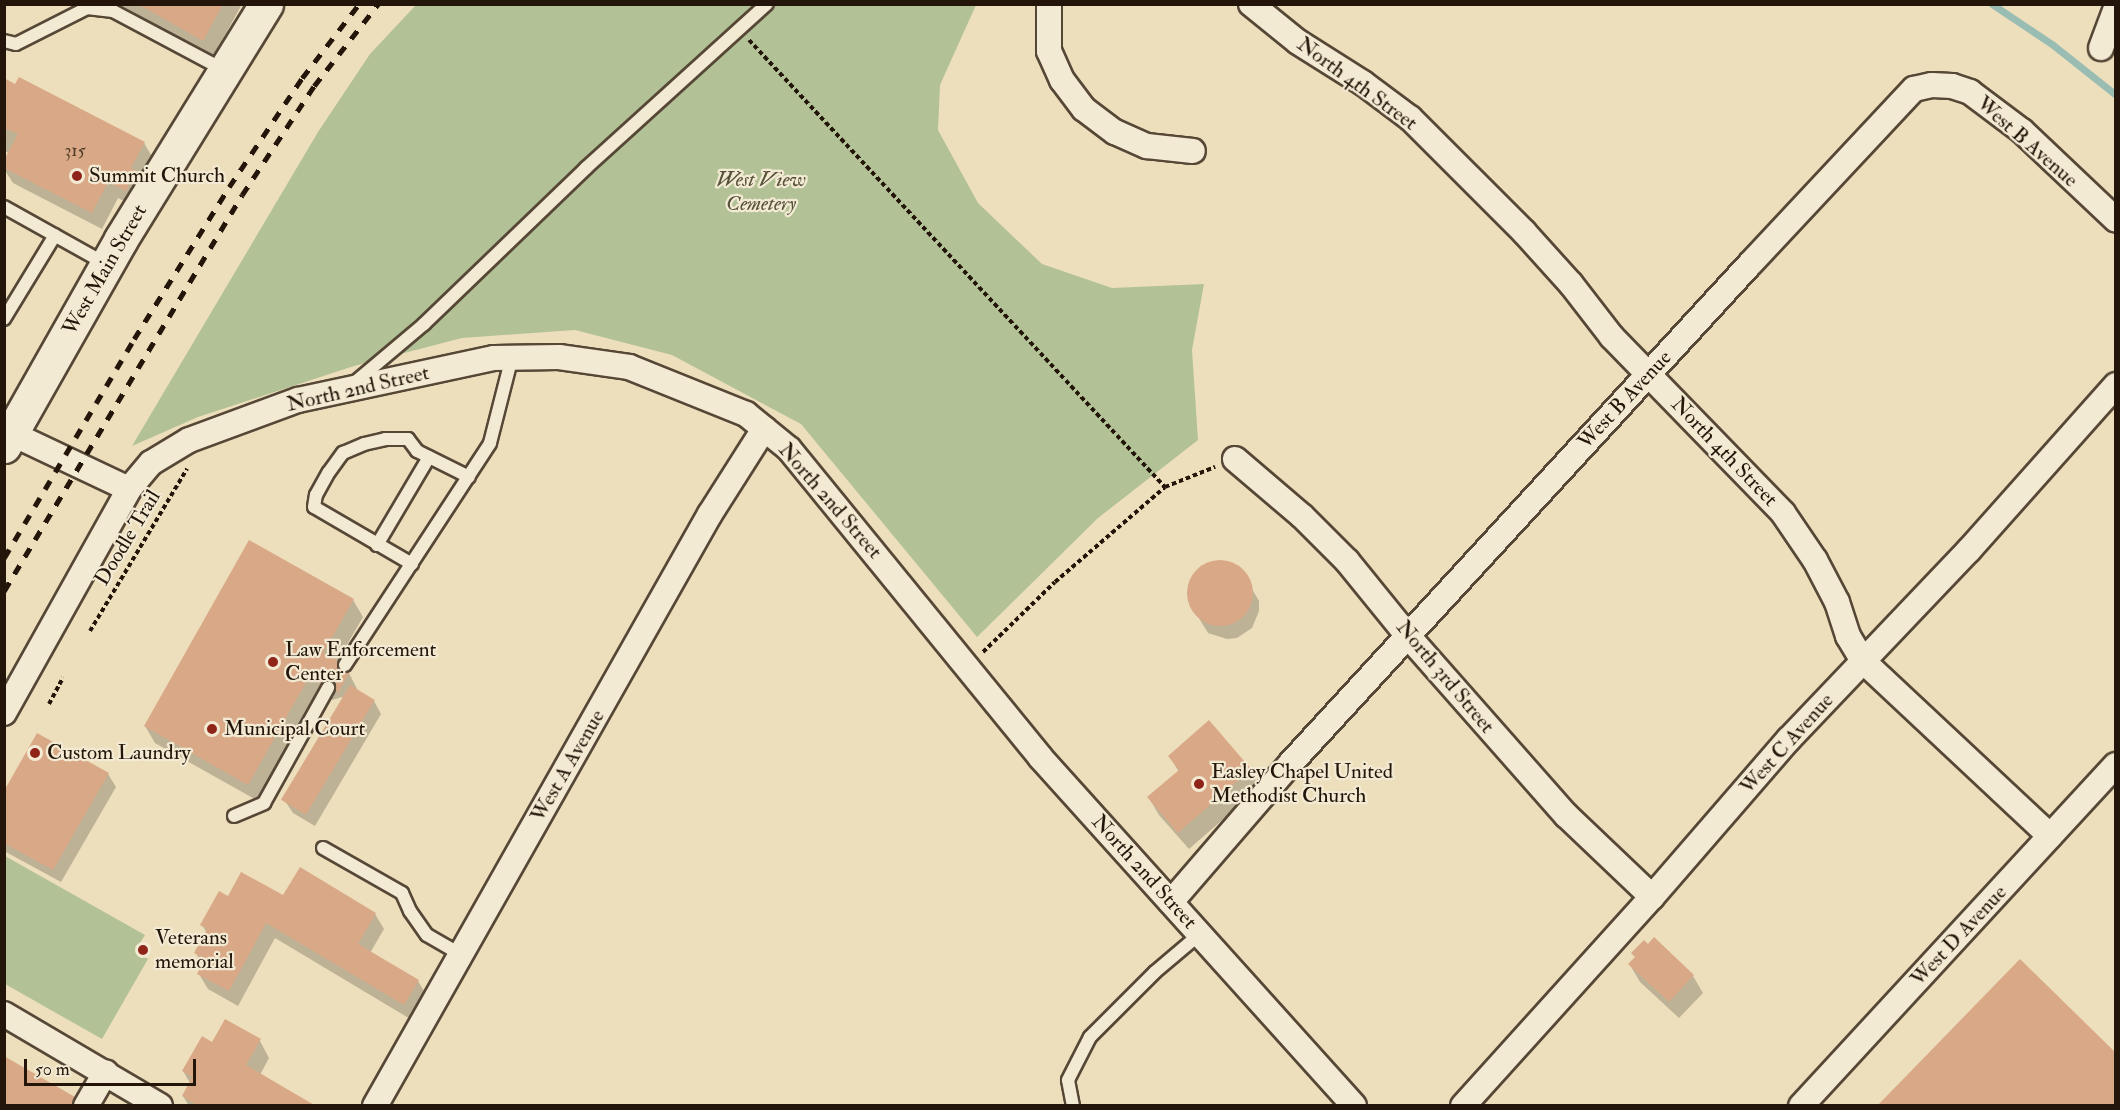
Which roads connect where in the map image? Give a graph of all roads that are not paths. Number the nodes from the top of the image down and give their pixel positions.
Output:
1 (266, 4) edge
2 (767, 4) edge
3 (1049, 4) edge
4 (1251, 4) edge
5 (2115, 8) edge
6 (4, 41) edge
7 (2101, 48) dead end
8 (225, 71) junction
9 (1193, 151) dead end
10 (4, 207) edge
11 (2115, 220) edge
12 (55, 235) junction
13 (106, 265) junction
14 (4, 319) edge
15 (512, 357) junction
16 (1648, 375) junction
17 (2115, 385) edge
18 (344, 391) junction
19 (764, 429) junction
20 (7, 436) edge
21 (429, 457) junction
22 (1235, 459) road end
23 (469, 477) junction
24 (129, 489) junction
25 (377, 545) junction
26 (412, 564) junction
27 (1408, 636) junction
28 (1863, 661) junction
29 (345, 665) dead end
30 (328, 688) dead end
31 (4, 713) edge
32 (2115, 765) edge
33 (234, 816) dead end
34 (2050, 836) junction
35 (323, 848) dead end
36 (1652, 897) junction
37 (1171, 902) junction
38 (1200, 934) junction
39 (461, 955) junction
40 (4, 1014) edge
41 (106, 1072) junction
42 (86, 1106) edge
43 (160, 1106) edge
44 (375, 1106) edge
45 (1073, 1106) edge
46 (1354, 1106) edge
47 (1463, 1106) edge
48 (1801, 1106) edge

1 - 8 main road, West Main Street
2 - 18 lane
3 - 9 street
4 - 16 street, North 4th Street
5 - 7 street
6 - 8 lane
8 - 13 main road, West Main Street
10 - 12 lane
11 - 16 street, West B Avenue
12 - 13 lane
12 - 14 lane
13 - 20 main road, West Main Street
15 - 18 street, North 2nd Street
15 - 19 street, North 2nd Street
15 - 23 lane
16 - 27 street, West B Avenue
16 - 28 street, North 4th Street
17 - 28 street, West C Avenue
18 - 24 street, North 2nd Street
19 - 37 street, North 2nd Street
19 - 39 street, West A Avenue
20 - 24 street
21 - 23 lane
21 - 25 lane
21 - 25 lane
22 - 27 street, North 3rd Street
23 - 26 lane
24 - 31 street, North 2nd Street
25 - 26 lane
26 - 29 lane
27 - 36 street, North 3rd Street
27 - 37 street, West B Avenue
28 - 34 street, North 4th Street
28 - 36 street, West C Avenue
30 - 33 lane
32 - 34 street, West D Avenue
34 - 48 street, West D Avenue
35 - 39 lane
36 - 47 street, West C Avenue
37 - 38 street, North 2nd Street
38 - 45 lane
38 - 46 street, North 2nd Street
39 - 44 street, West A Avenue
40 - 41 street
41 - 42 street
41 - 43 street

